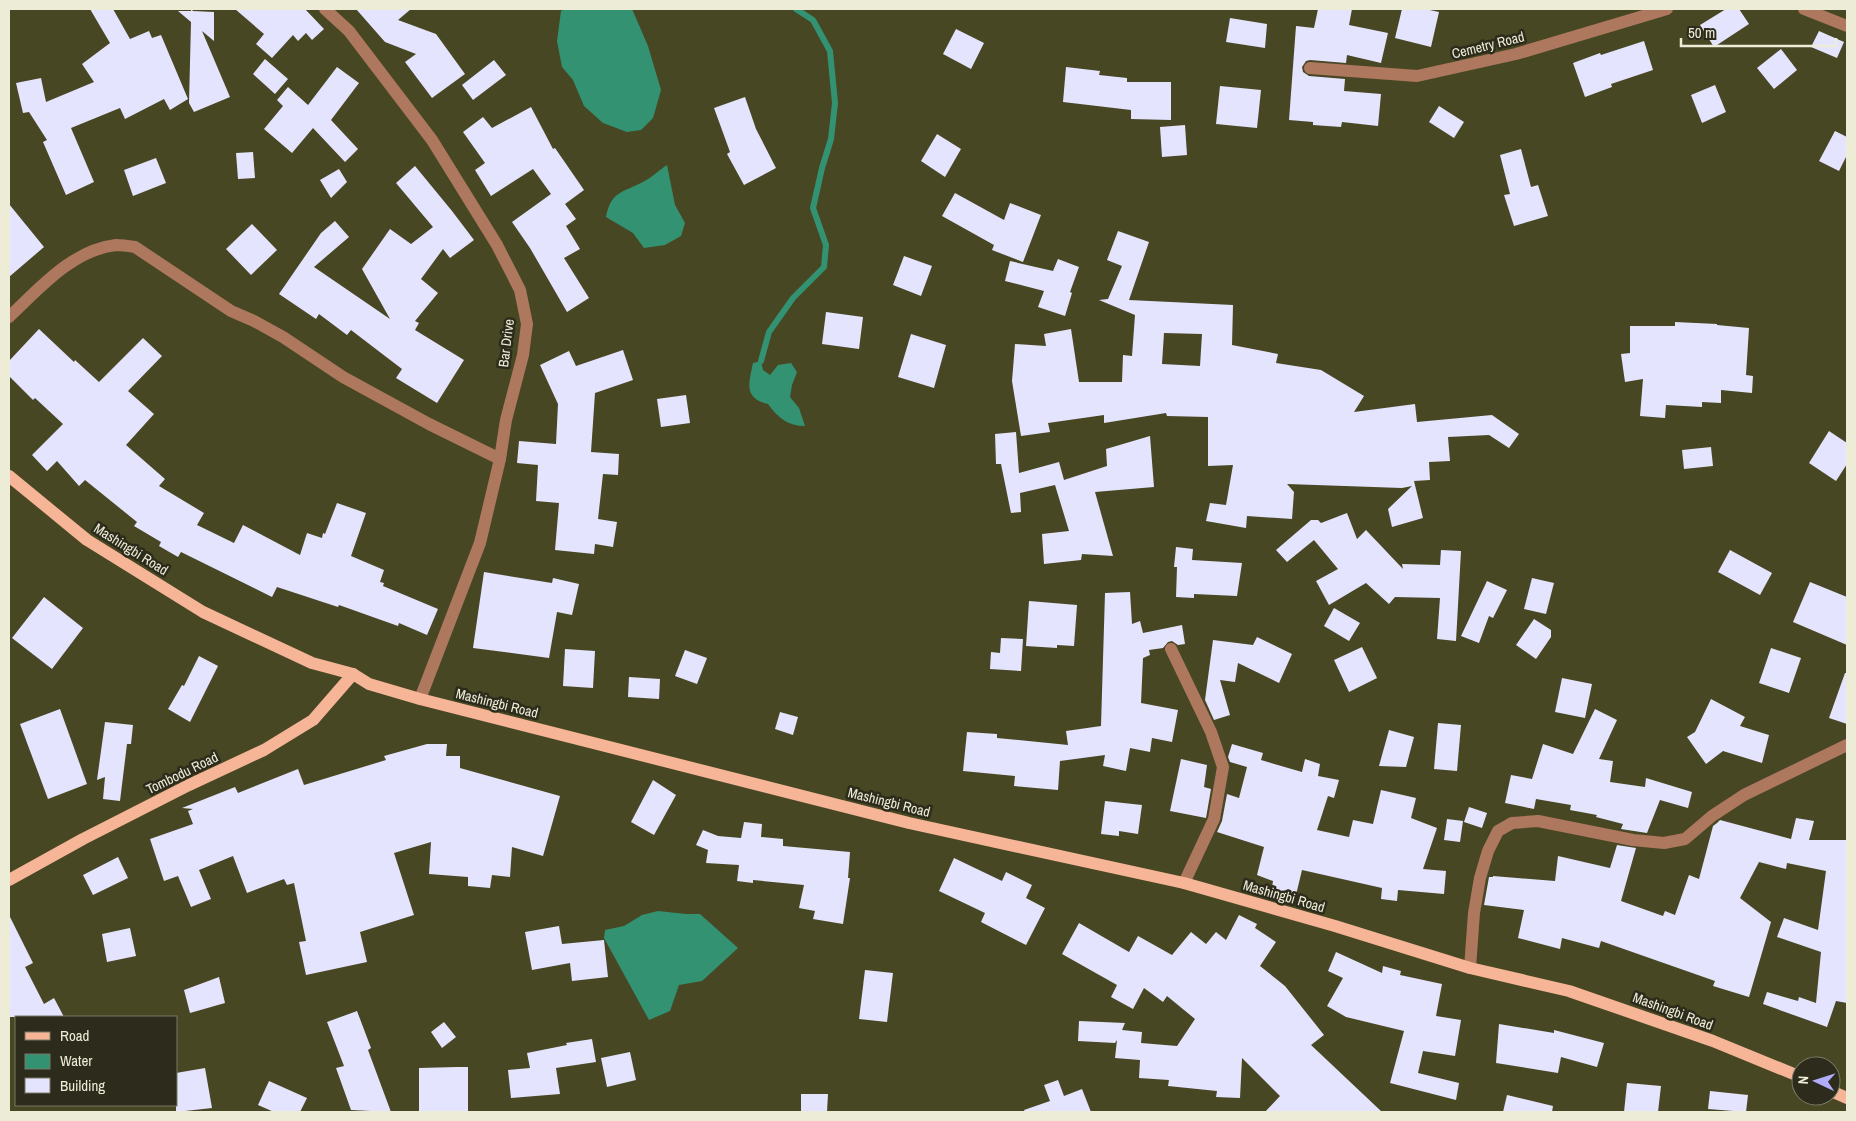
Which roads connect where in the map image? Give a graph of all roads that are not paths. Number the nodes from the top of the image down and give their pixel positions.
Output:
1 (325, 9) edge
2 (1667, 9) edge
3 (1804, 9) edge
4 (1847, 26) edge
5 (1310, 68) dead end
6 (9, 317) edge
7 (500, 459) junction
8 (9, 476) edge
9 (1171, 649) dead end
10 (353, 674) junction
11 (420, 699) junction
12 (1847, 745) edge
13 (9, 880) edge
14 (1184, 883) junction
15 (1470, 968) junction
16 (1791, 1073) edge

1 - 7 street, Bar Drive
2 - 5 street, Cemetry Road
3 - 4 street
6 - 7 street
7 - 11 street, Bar Drive
8 - 10 main road, Mashingbi Road
9 - 14 street
10 - 11 main road, Mashingbi Road
10 - 13 main road, Tombodu Road
11 - 14 main road, Mashingbi Road
12 - 15 street
14 - 15 main road, Mashingbi Road
15 - 16 main road, Mashingbi Road

